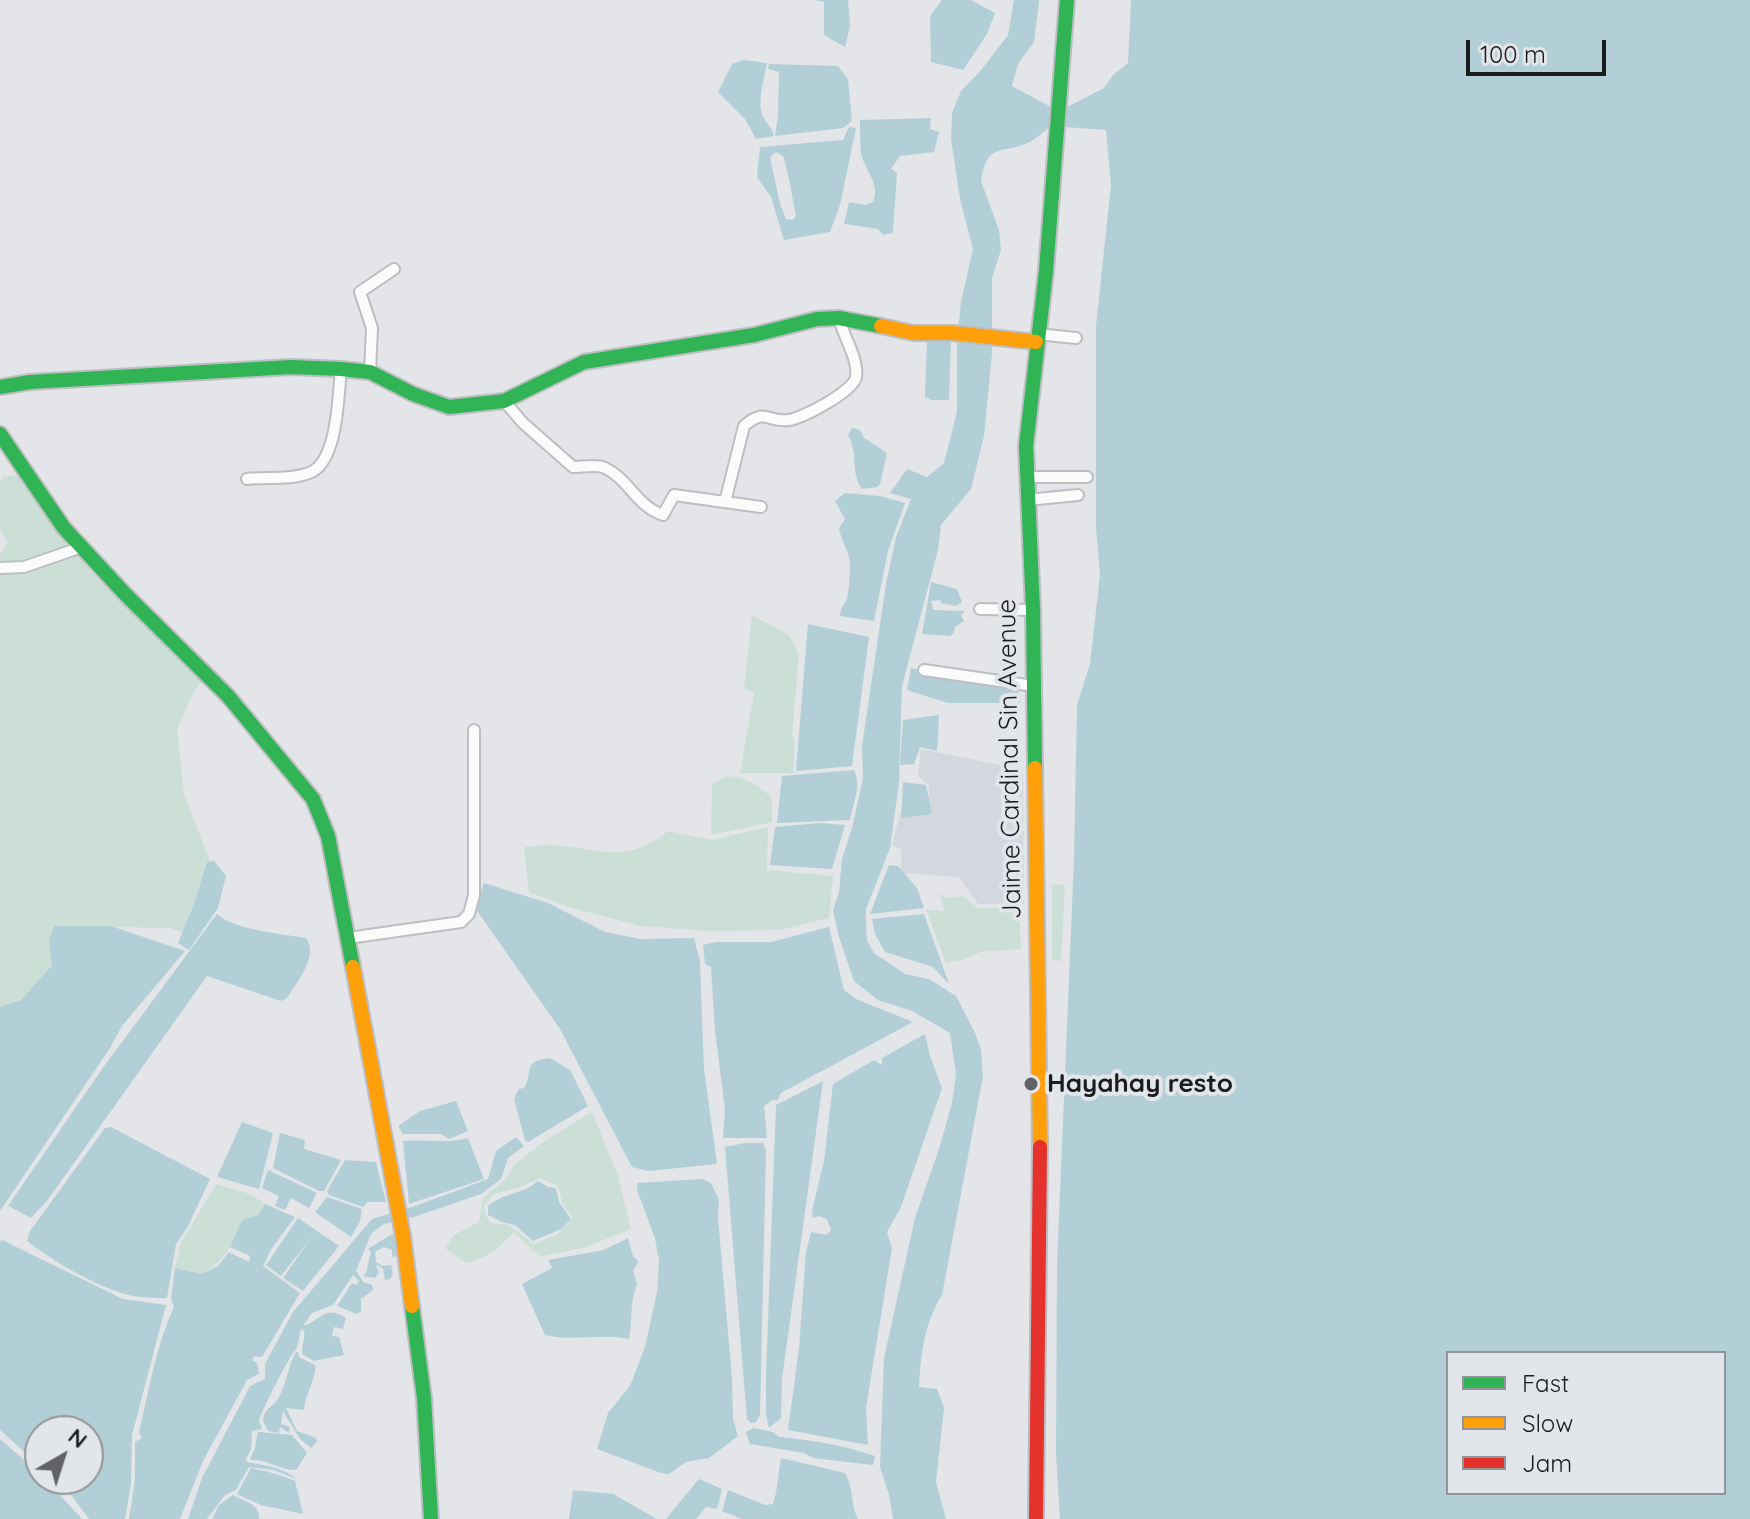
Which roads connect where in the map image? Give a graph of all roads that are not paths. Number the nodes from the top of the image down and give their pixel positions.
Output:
1 (1067, 0) edge
2 (394, 269) dead end
3 (839, 318) junction
4 (1036, 338) junction
5 (1076, 338) dead end
6 (341, 369) junction
7 (370, 372) junction
8 (0, 387) edge
9 (504, 401) junction
10 (0, 434) edge
11 (1026, 477) junction
12 (1087, 477) dead end
13 (247, 479) dead end
14 (1078, 495) dead end
15 (1027, 500) junction
16 (725, 502) junction
17 (761, 507) dead end
18 (82, 547) junction
19 (0, 568) edge
20 (980, 609) dead end
21 (1033, 610) junction
22 (924, 670) dead end
23 (1034, 686) junction
24 (474, 730) dead end
25 (348, 938) junction
26 (431, 1519) edge
27 (1036, 1519) edge

1 - 4 street, Jaime Cardinal Sin Avenue
2 - 7 street
3 - 4 street
3 - 9 street
3 - 16 street
4 - 5 street
4 - 11 street, Jaime Cardinal Sin Avenue
6 - 7 street
6 - 8 street
6 - 13 street
7 - 9 street
9 - 16 street
10 - 18 street
11 - 12 street
11 - 15 street, Jaime Cardinal Sin Avenue
14 - 15 street
15 - 21 street, Jaime Cardinal Sin Avenue
16 - 17 street
18 - 19 street
18 - 25 street
20 - 21 street
21 - 23 street, Jaime Cardinal Sin Avenue
22 - 23 street
23 - 27 street, Jaime Cardinal Sin Avenue
24 - 25 street
25 - 26 street

